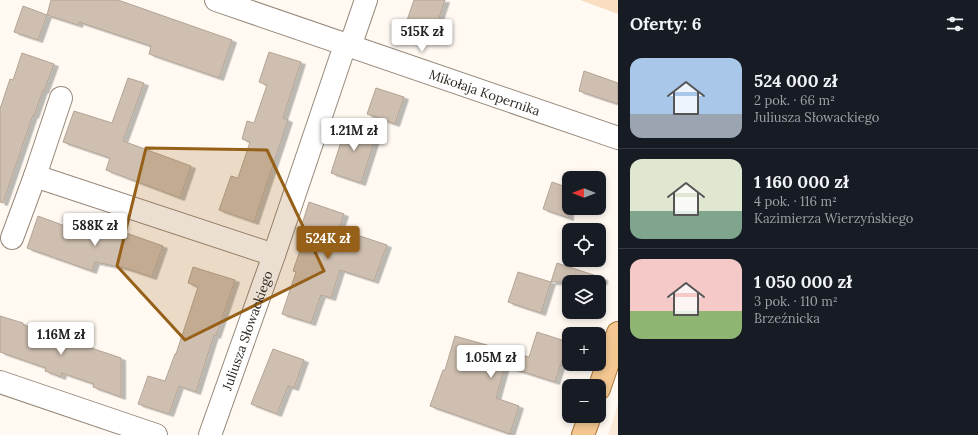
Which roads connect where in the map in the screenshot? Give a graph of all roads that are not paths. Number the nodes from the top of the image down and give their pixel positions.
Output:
1 (216, 0) edge
2 (366, 0) edge
3 (348, 46) junction
4 (61, 98) dead end
5 (618, 138) edge
6 (35, 176) junction
7 (12, 238) dead end
8 (274, 255) junction
9 (618, 333) edge
10 (602, 379) edge
11 (0, 382) edge
12 (587, 423) edge
13 (156, 435) edge
14 (210, 435) edge
15 (583, 435) edge

1 - 3 street, Mikołaja Kopernika
2 - 3 street, Juliusza Słowackiego
3 - 5 street, Mikołaja Kopernika
3 - 8 street, Juliusza Słowackiego
4 - 6 street
6 - 7 street
6 - 8 street
8 - 14 street, Juliusza Słowackiego
9 - 10 main road
11 - 13 street
12 - 15 main road

